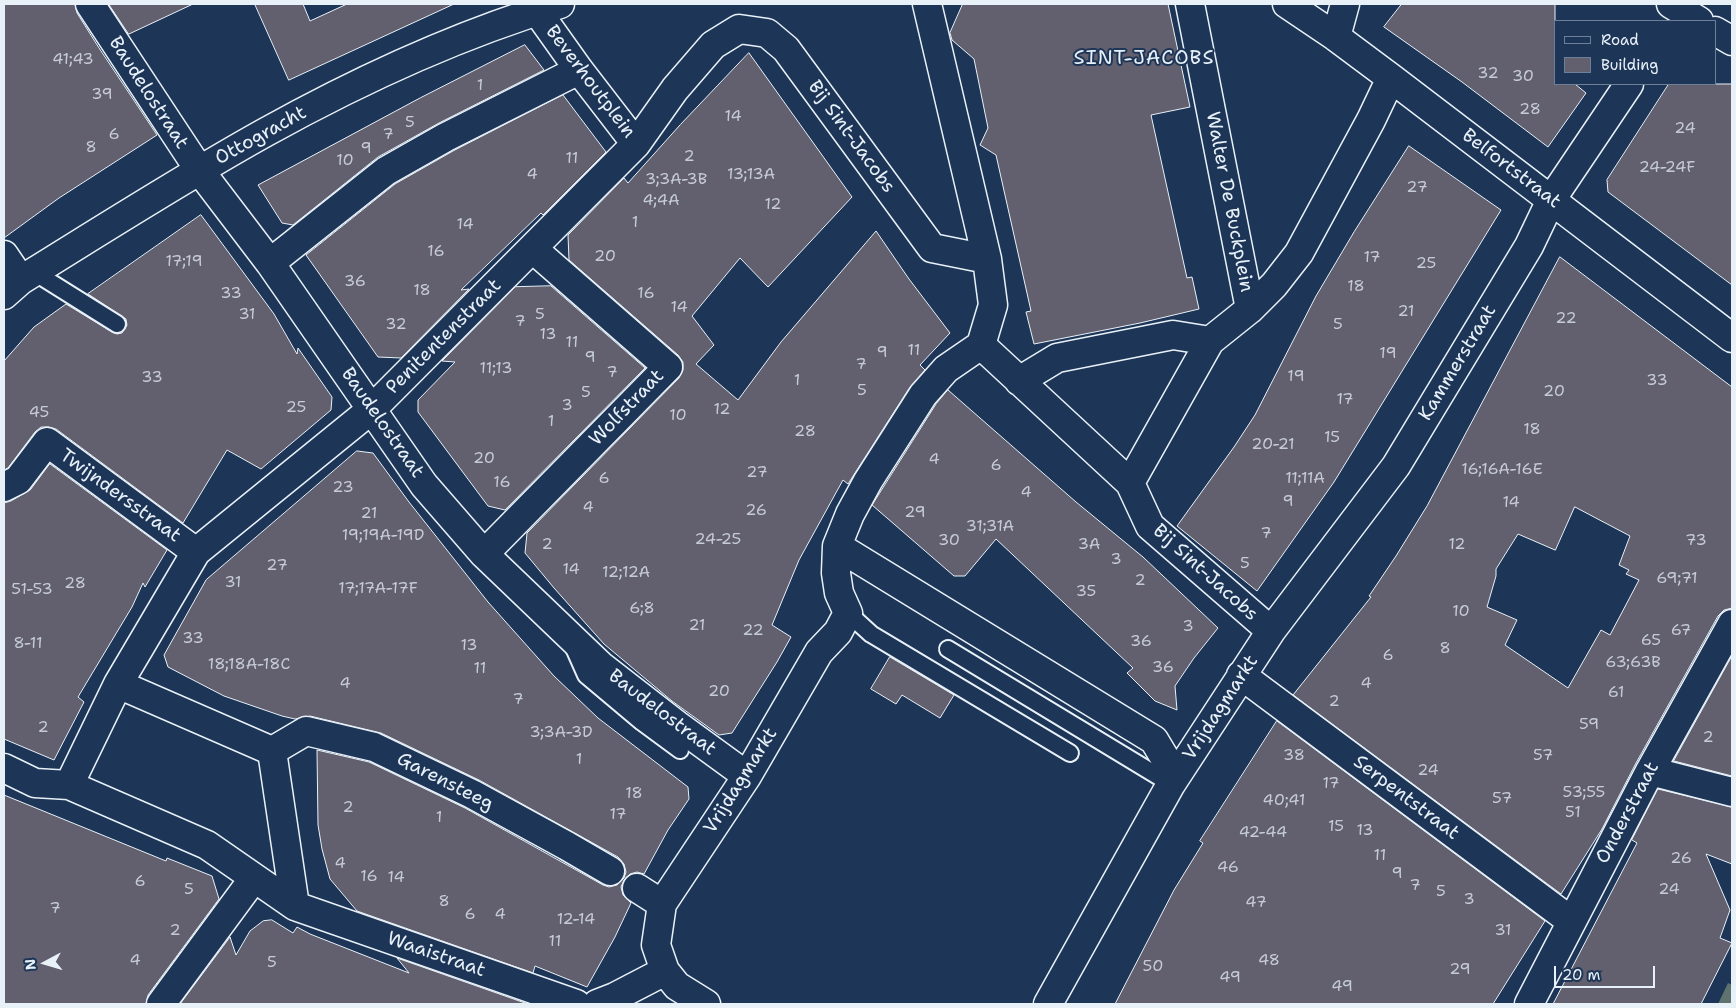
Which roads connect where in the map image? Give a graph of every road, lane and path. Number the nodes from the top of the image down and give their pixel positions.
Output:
1 (90, 4) edge
2 (928, 4) edge
3 (1190, 4) edge
4 (1287, 4) edge
5 (1345, 4) edge
6 (548, 7) edge
7 (1716, 32) edge
8 (1336, 37) junction
9 (1732, 41) edge
10 (713, 45) joint
11 (579, 70) junction
12 (1391, 78) junction
13 (1628, 85) edge
14 (636, 144) junction
15 (200, 171) junction
16 (1551, 200) junction
17 (533, 249) junction
18 (4, 256) edge
19 (987, 259) junction
20 (270, 263) junction
21 (20, 283) edge
22 (1250, 309) junction
23 (117, 324) dead end
24 (1732, 338) edge
25 (1210, 341) junction
26 (981, 345) junction
27 (1019, 381) junction
28 (372, 409) junction
29 (1130, 483) junction
30 (4, 487) edge
31 (837, 546) junction
32 (196, 552) junction
33 (484, 554) junction
34 (848, 613) junction
35 (1732, 624) edge
36 (1271, 632) junction
37 (570, 637) junction
38 (948, 649) dead end
39 (1241, 675) junction
40 (118, 684) junction
41 (680, 750) dead end
42 (272, 751) junction
43 (1070, 753) dead end
44 (4, 768) edge
45 (1650, 771) junction
46 (747, 776) junction
47 (1171, 784) junction
48 (69, 785) junction
49 (1732, 792) edge
50 (610, 871) dead end
51 (254, 878) junction
52 (637, 888) dead end
53 (662, 904) junction
54 (295, 906) junction
55 (1571, 921) junction
56 (665, 971) junction
57 (161, 1004) edge
58 (576, 1004) edge
59 (597, 1004) edge
60 (706, 1004) edge
61 (1048, 1004) edge
62 (1528, 1004) edge

1 - 15 street, Baudelostraat
2 - 19 street
3 - 22 street, Walter De Buckplein
4 - 8 street, Belfortstraat
5 - 8 street
6 - 11 street, Beverhoutplein
6 - 15 street, Ottogracht
7 - 9 street
8 - 12 street, Belfortstraat
10 - 14 street, Beverhoutplein
10 - 19 street, Bij Sint-Jacobs
11 - 14 street, Beverhoutplein
11 - 20 street
12 - 16 street, Belfortstraat
12 - 22 street, Walter De Buckplein
13 - 16 street, Kammerstraat
14 - 17 street, Penitentenstraat
15 - 20 street, Baudelostraat
15 - 21 street, Ottogracht
16 - 24 street, Belfortstraat
16 - 36 street, Kammerstraat
17 - 28 street, Penitentenstraat
17 - 33 street, Wolfstraat
18 - 21 street
19 - 26 street
20 - 28 street, Baudelostraat
21 - 23 lane
22 - 25 street
25 - 27 street
25 - 29 street
26 - 27 street, Bij Sint-Jacobs
26 - 31 street
27 - 29 street, Bij Sint-Jacobs
28 - 32 street, Penitentenstraat
28 - 33 street, Baudelostraat
29 - 36 street, Bij Sint-Jacobs
30 - 32 street, Twijndersstraat
31 - 34 street
31 - 47 street, Vrijdagmarkt
32 - 40 street, Penitentenstraat
33 - 37 street, Baudelostraat
34 - 43 lane
34 - 46 street, Vrijdagmarkt
35 - 45 street, Onderstraat
36 - 39 street, Vrijdagmarkt
37 - 41 lane
37 - 46 street, Baudelostraat
38 - 47 lane
39 - 47 street, Vrijdagmarkt
39 - 55 street, Serpentstraat
40 - 42 street
40 - 48 street, Penitentenstraat
42 - 50 street, Garensteeg
42 - 54 street
44 - 48 street
45 - 49 street
45 - 55 street, Onderstraat
46 - 53 street, Vrijdagmarkt
47 - 61 street, Vrijdagmarkt
48 - 51 street, Waaistraat
51 - 54 street, Waaistraat
51 - 57 street
52 - 53 street
53 - 56 street, Vrijdagmarkt
54 - 58 street, Waaistraat
55 - 62 street, Onderstraat
56 - 59 street
56 - 60 street, Vrijdagmarkt

